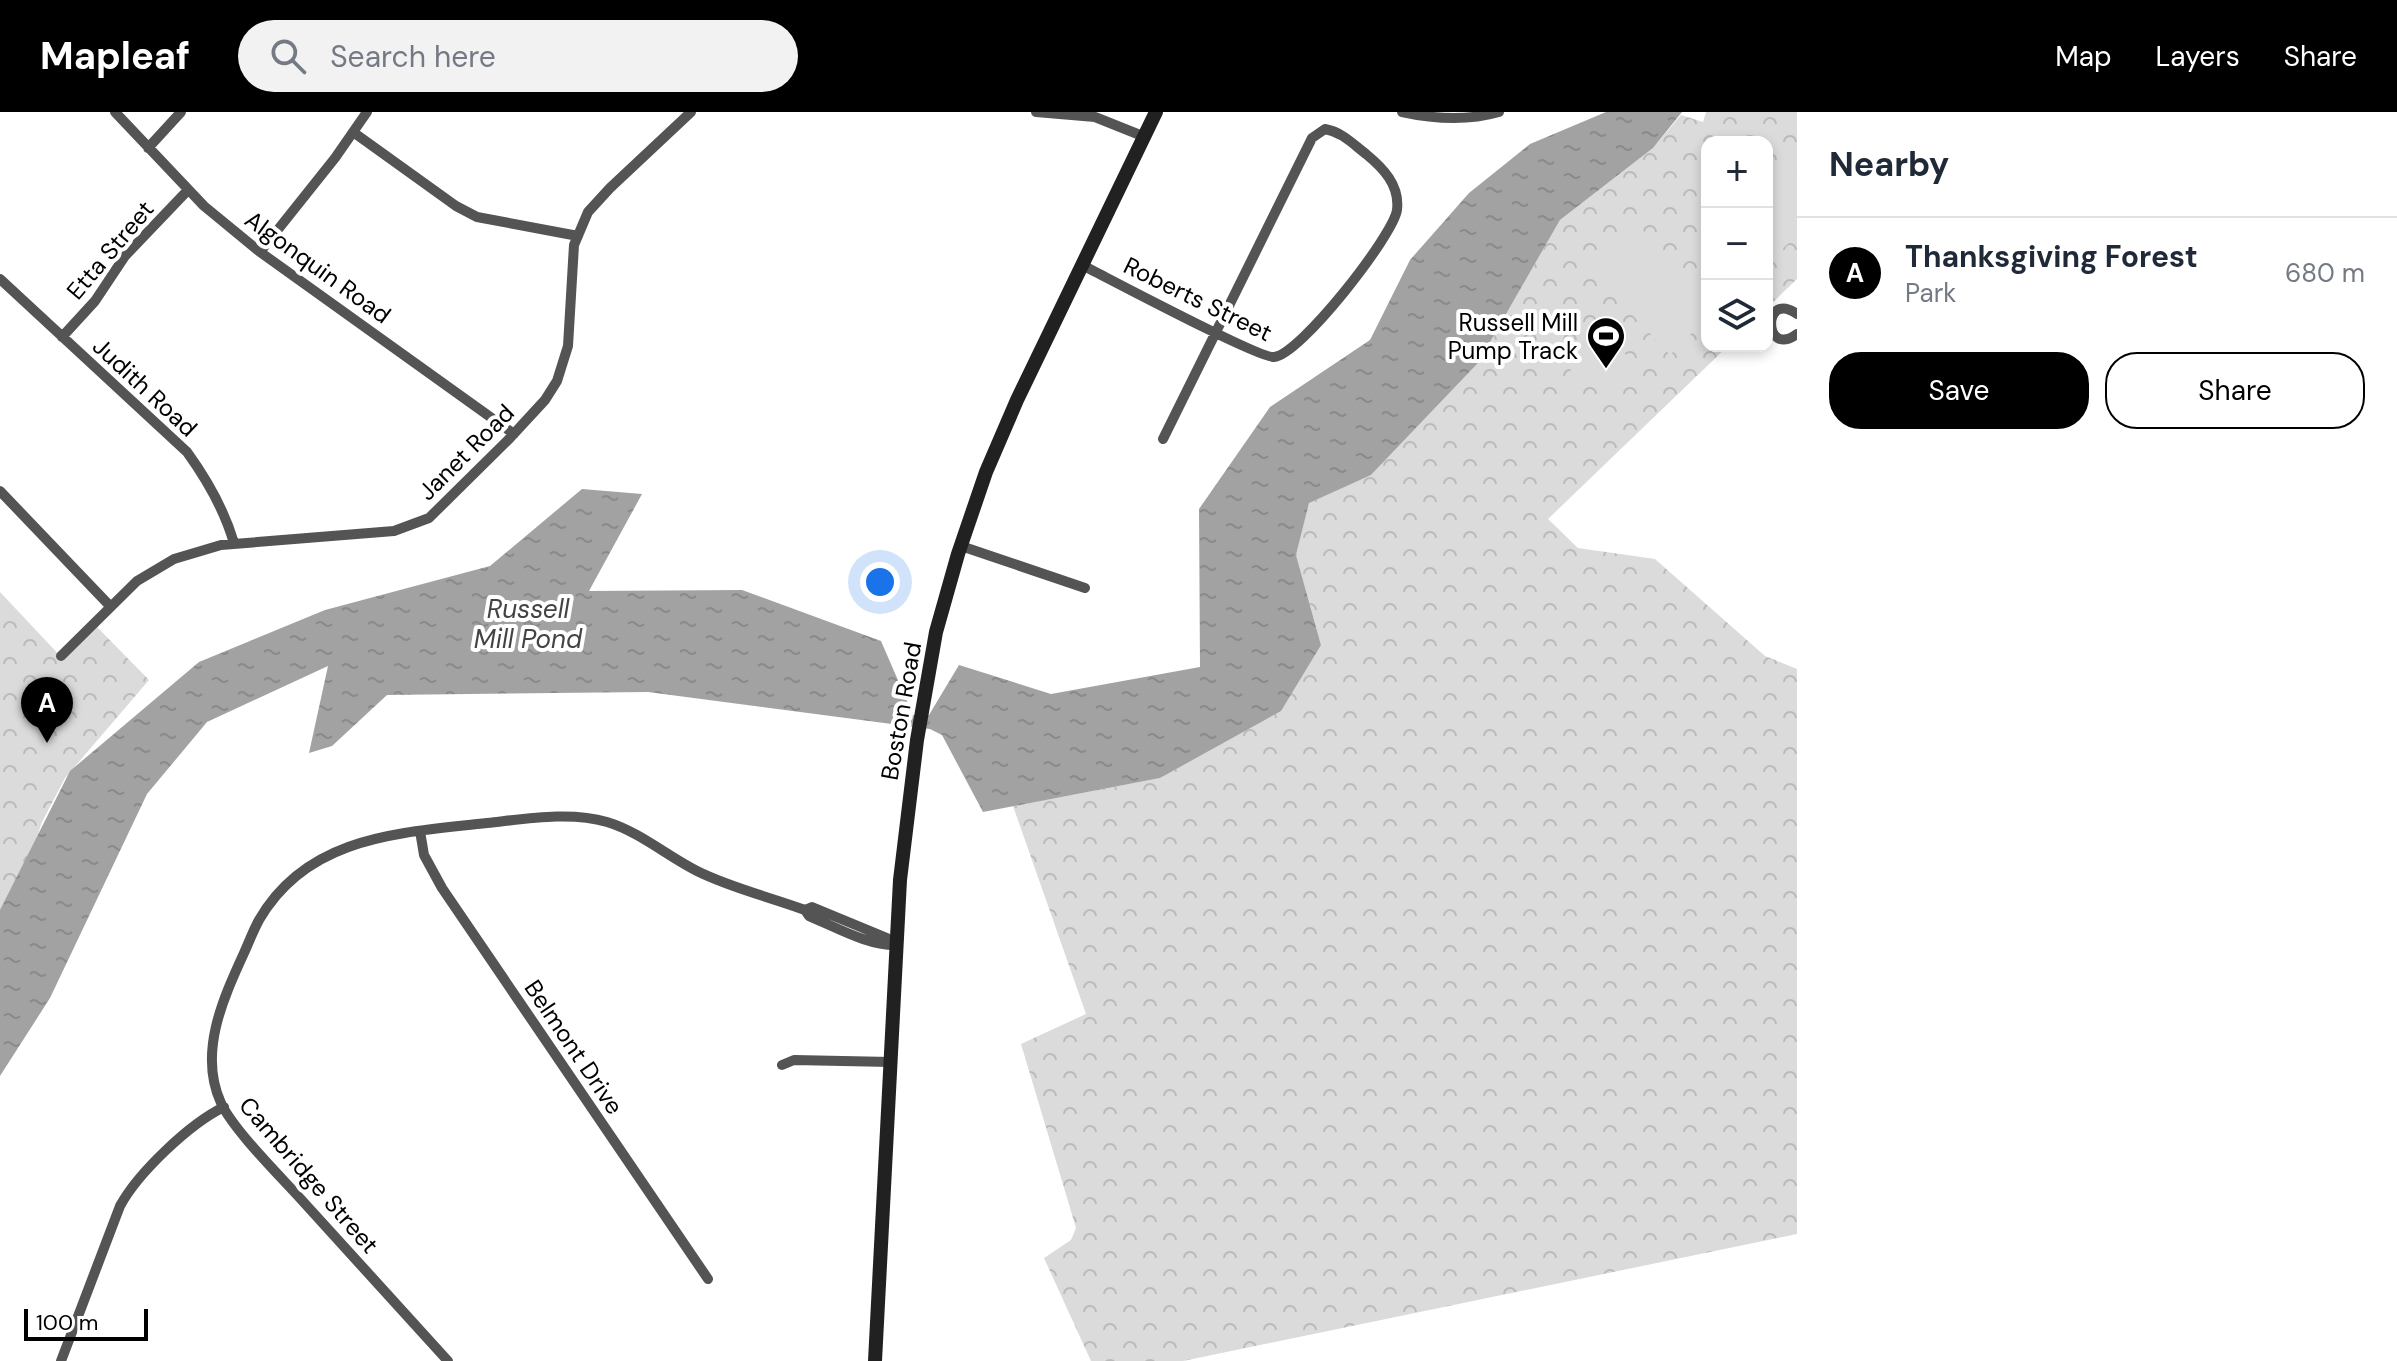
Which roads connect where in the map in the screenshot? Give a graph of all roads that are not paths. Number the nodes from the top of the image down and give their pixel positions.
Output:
1 (115, 112) edge
2 (181, 112) edge
3 (367, 112) edge
4 (691, 112) edge
5 (1036, 112) edge
6 (1156, 112) edge
7 (1402, 112) edge
8 (1499, 112) edge
9 (353, 132) junction
10 (1145, 137) junction
11 (148, 148) junction
12 (188, 190) junction
13 (578, 236) junction
14 (260, 252) junction
15 (1082, 265) junction
16 (0, 279) edge
17 (1797, 314) edge
18 (1217, 332) junction
19 (1797, 334) edge
20 (62, 337) junction
21 (514, 434) junction
22 (1163, 439) dead end
23 (0, 491) edge
24 (234, 543) junction
25 (961, 546) junction
26 (1085, 588) dead end
27 (110, 606) junction
28 (61, 656) dead end
29 (420, 831) junction
30 (897, 945) junction
31 (891, 1062) junction
32 (782, 1065) dead end
33 (224, 1107) junction
34 (708, 1279) dead end
35 (61, 1361) edge
36 (448, 1361) edge
37 (875, 1361) edge

1 - 11 street, Algonquin Road
2 - 11 street
3 - 9 street
4 - 13 street, Janet Road
5 - 10 street
6 - 10 main road, Boston Road
7 - 8 street
9 - 13 street
9 - 14 street
10 - 15 main road, Boston Road
11 - 12 street, Algonquin Road
12 - 14 street, Algonquin Road
12 - 20 street, Etta Street
13 - 21 street, Janet Road
14 - 21 street, Algonquin Road
15 - 18 street, Roberts Street
15 - 25 main road, Boston Road
16 - 20 street, Judith Road
17 - 19 street
18 - 18 street, Roberts Street
18 - 22 street
20 - 24 street, Judith Road
21 - 24 street, Janet Road
23 - 27 street
24 - 27 street, Janet Road
25 - 26 street
25 - 30 main road, Boston Road
27 - 28 street, Janet Road
29 - 30 street, Cambridge Street
29 - 33 street, Cambridge Street
29 - 34 street, Belmont Drive
30 - 31 main road, Boston Road
31 - 32 street
31 - 37 main road, Boston Road
33 - 35 street
33 - 36 street, Cambridge Street

